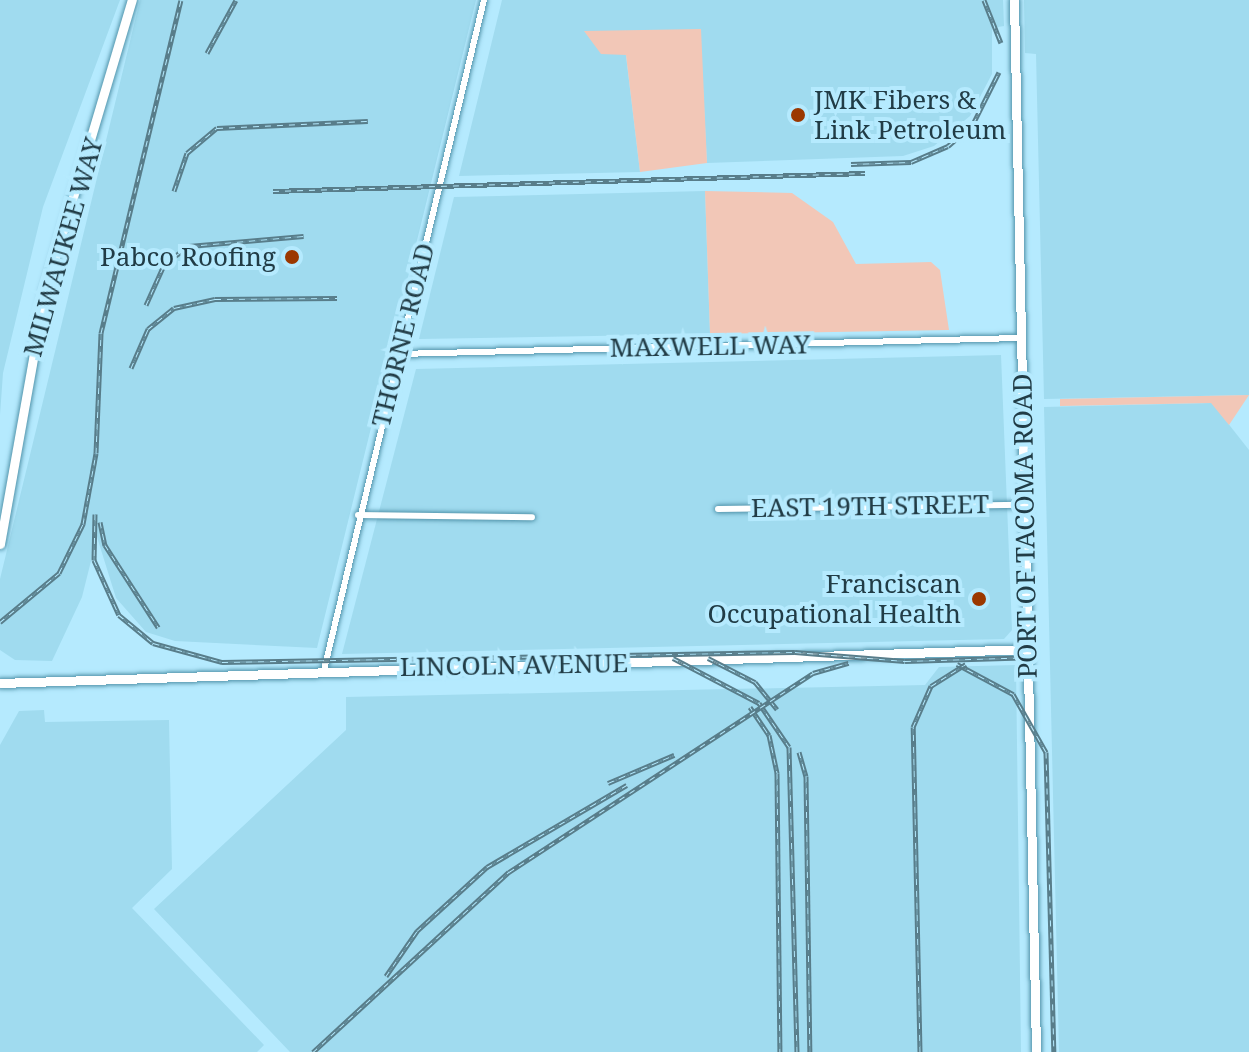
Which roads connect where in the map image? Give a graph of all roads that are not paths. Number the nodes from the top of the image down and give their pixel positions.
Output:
1 (132, 0) edge
2 (484, 0) edge
3 (1014, 0) edge
4 (1020, 338) junction
5 (399, 354) junction
6 (1023, 505) junction
7 (718, 509) dead end
8 (358, 515) junction
9 (532, 517) dead end
10 (3, 519) edge
11 (0, 544) edge
12 (1028, 649) junction
13 (324, 670) junction
14 (0, 683) edge
15 (1036, 1052) edge

1 - 10 street, MILWAUKEE WAY
2 - 5 street, THORNE ROAD
3 - 4 street, PORT OF TACOMA ROAD
4 - 5 street, MAXWELL WAY
4 - 6 street, PORT OF TACOMA ROAD
5 - 8 street, THORNE ROAD
6 - 7 street, EAST 19TH STREET
6 - 12 street, PORT OF TACOMA ROAD
8 - 9 street
8 - 13 street, THORNE ROAD
10 - 11 street, MILWAUKEE WAY
12 - 13 street, LINCOLN AVENUE
12 - 15 street, PORT OF TACOMA ROAD
13 - 14 street, LINCOLN AVENUE

